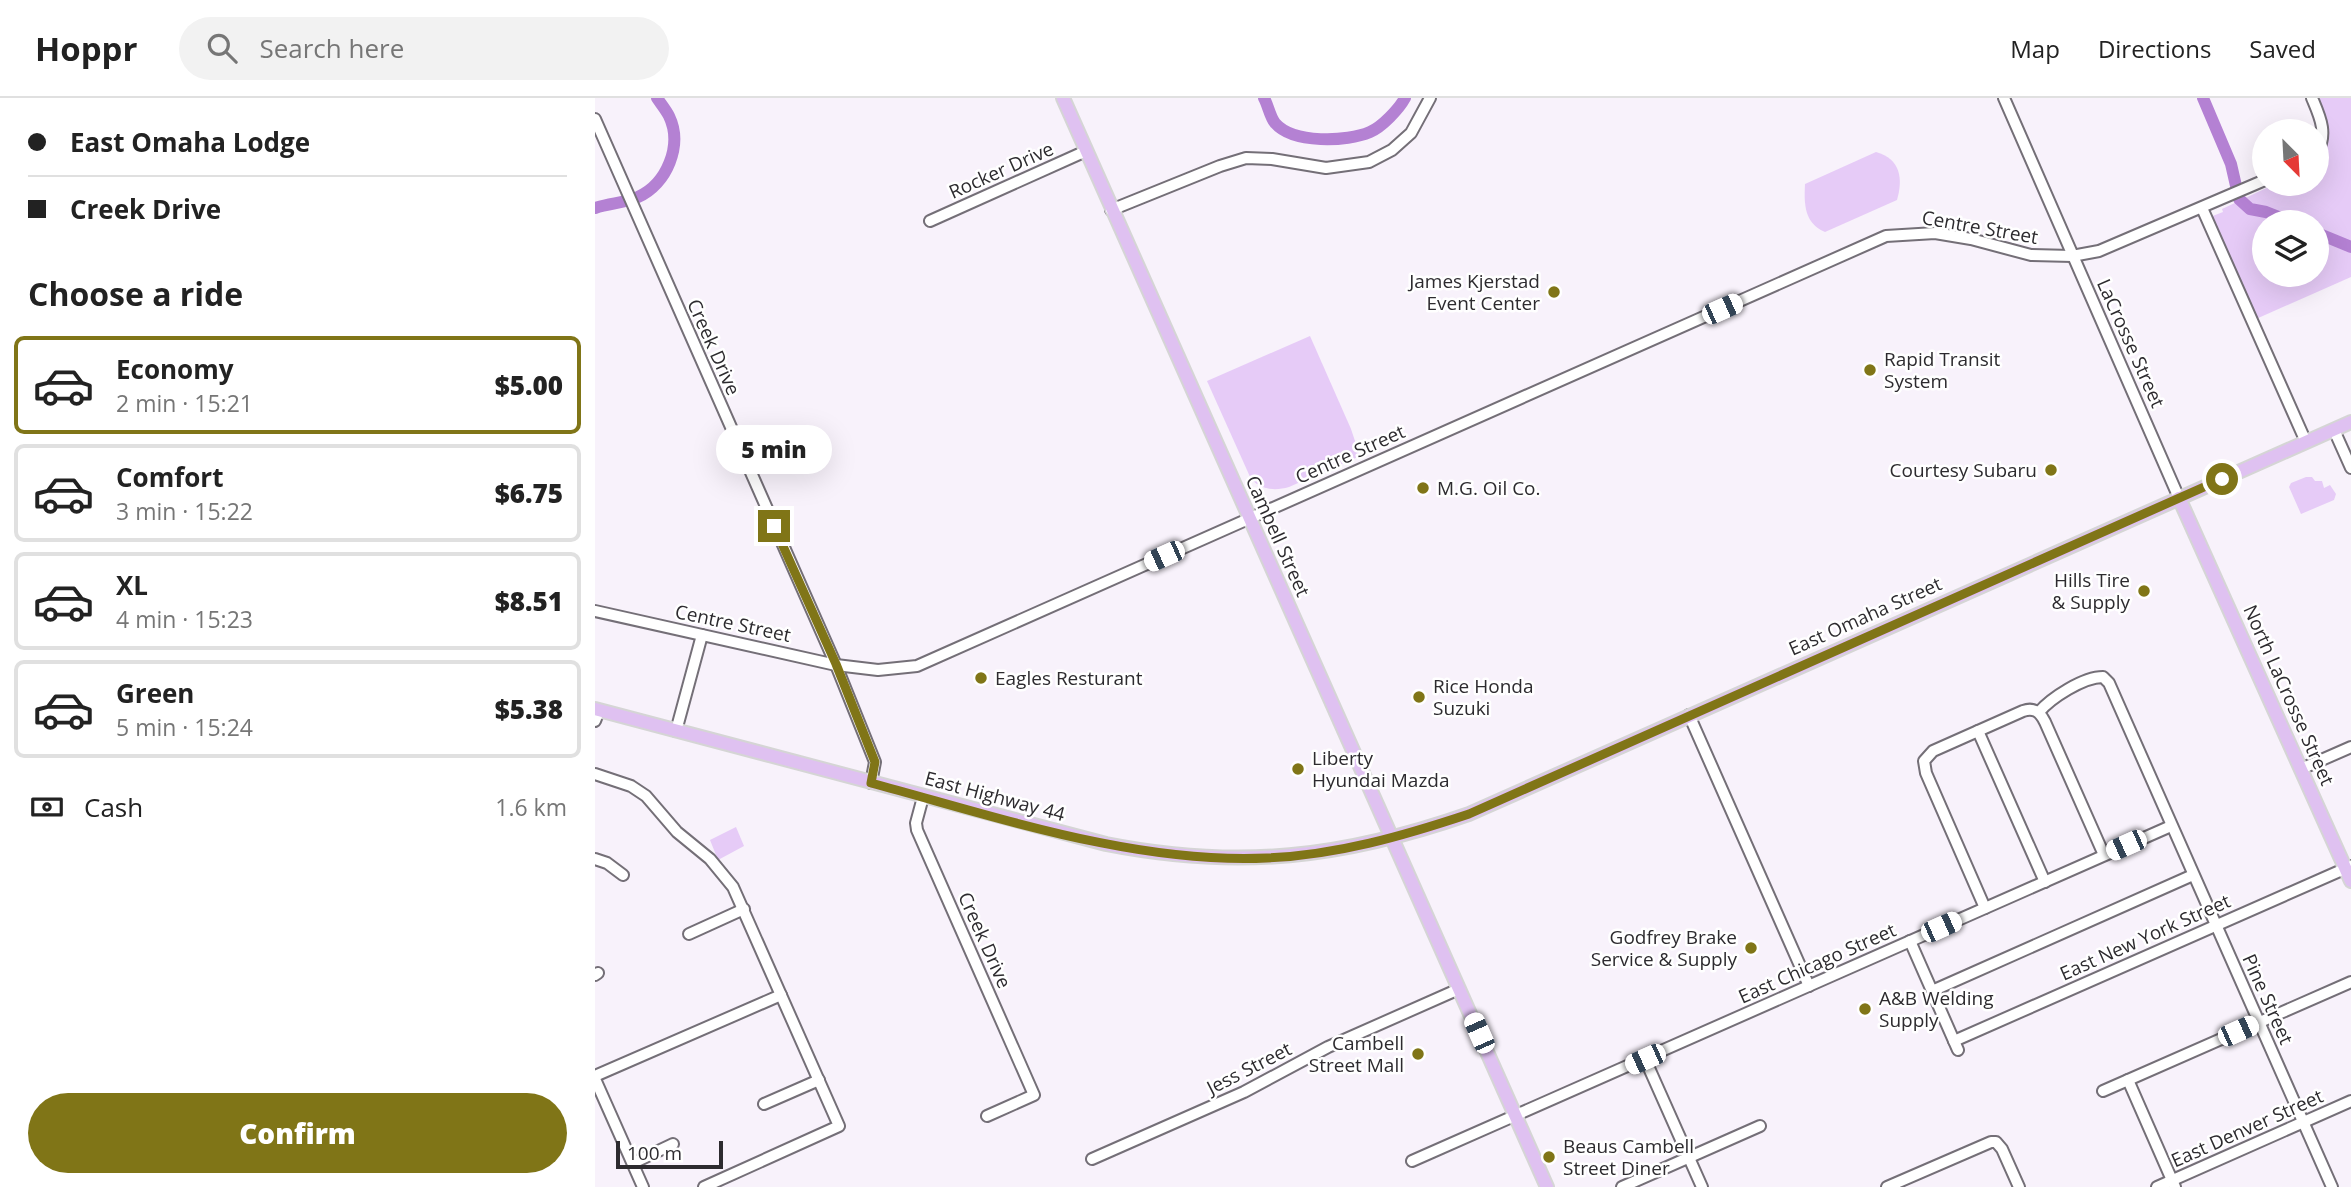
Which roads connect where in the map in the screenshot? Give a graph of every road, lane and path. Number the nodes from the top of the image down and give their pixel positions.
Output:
1 (1063, 98) edge
2 (1430, 98) edge
3 (2004, 98) edge
4 (2312, 98) edge
5 (595, 119) edge
6 (2321, 119) edge
7 (1086, 151) junction
8 (2252, 186) edge
9 (2202, 208) junction
10 (1111, 210) junction
11 (930, 221) dead end
12 (2072, 256) junction
13 (2351, 422) edge
14 (2333, 430) junction
15 (2306, 442) junction
16 (2351, 468) edge
17 (2179, 498) junction
18 (1249, 518) junction
19 (2227, 603) joint
20 (595, 611) edge
21 (702, 635) junction
22 (836, 664) junction
23 (2039, 712) junction
24 (596, 714) edge
25 (1689, 715) junction
26 (676, 731) junction
27 (1978, 731) junction
28 (2351, 747) edge
29 (2301, 769) junction
30 (595, 774) edge
31 (871, 783) junction
32 (923, 797) junction
33 (2171, 826) junction
34 (1392, 839) junction
35 (2104, 855) junction
36 (595, 859) edge
37 (2349, 872) edge
38 (623, 875) dead end
39 (2193, 875) junction
40 (2045, 881) junction
41 (1985, 908) junction
42 (744, 909) junction
43 (2216, 925) junction
44 (689, 934) dead end
45 (1910, 941) junction
46 (2351, 982) edge
47 (1809, 986) junction
48 (1459, 989) junction
49 (1932, 991) junction
50 (781, 995) junction
51 (2259, 1023) junction
52 (1645, 1059) junction
53 (595, 1079) edge
54 (819, 1080) junction
55 (2128, 1080) junction
56 (2103, 1091) dead end
57 (2351, 1101) edge
58 (764, 1104) dead end
59 (987, 1116) dead end
60 (1516, 1116) junction
61 (2303, 1122) junction
62 (1760, 1126) dead end
63 (673, 1144) dead end
64 (1689, 1157) junction
65 (1092, 1160) dead end
66 (1412, 1161) dead end
67 (633, 1163) junction
68 (2174, 1184) edge
69 (643, 1187) edge
70 (704, 1187) edge
71 (1547, 1187) edge
72 (1622, 1187) edge
73 (1702, 1187) edge
74 (1887, 1187) edge
75 (2019, 1187) edge
76 (2158, 1187) edge
77 (2332, 1187) edge

1 - 7 main road, Cambell Street
2 - 10 street
3 - 12 street, LaCrosse Street
4 - 6 street
5 - 22 street, Creek Drive
7 - 10 main road, Cambell Street
7 - 11 street, Rocker Drive
8 - 9 street, Centre Street
9 - 12 street, Centre Street
9 - 15 street
10 - 18 main road, Cambell Street
12 - 17 street, LaCrosse Street
12 - 18 street, Centre Street
13 - 14 main road, East Omaha Street
14 - 15 main road, East Omaha Street
14 - 16 street
15 - 17 main road, East Omaha Street
17 - 19 main road, LaCrosse Street
17 - 25 main road, East Omaha Street
18 - 22 street, Centre Street
18 - 34 main road, Cambell Street
19 - 29 main road, North LaCrosse Street
20 - 21 street, Centre Street
21 - 22 street, Centre Street
21 - 26 street
22 - 31 street, Creek Drive
23 - 27 street
23 - 33 street, Pine Street
23 - 35 street
24 - 26 main road, East Highway 44
25 - 34 main road, East Omaha Street
25 - 47 street
26 - 31 main road, East Highway 44
27 - 40 street
27 - 41 street
28 - 29 street
29 - 37 main road, North LaCrosse Street
30 - 42 street
31 - 32 main road, East Highway 44
32 - 34 main road, East Highway 44
32 - 59 street, Creek Drive
33 - 35 street, East Chicago Street
33 - 39 street, Pine Street
34 - 48 main road, Cambell Street
35 - 40 street, East Chicago Street
36 - 38 street
37 - 43 street, East New York Street
39 - 43 street, Pine Street
39 - 49 street
40 - 41 street, East Chicago Street
41 - 45 street, East Chicago Street
42 - 44 street
42 - 50 street
43 - 49 street, East New York Street
43 - 51 street, Pine Street
45 - 47 street, East Chicago Street
45 - 49 street
46 - 51 street
47 - 52 street, East Chicago Street
48 - 60 main road, Cambell Street
48 - 65 street, Jess Street
50 - 53 street
50 - 54 street
51 - 55 street
51 - 61 street, Pine Street
52 - 60 street, East Chicago Street
52 - 64 street
53 - 67 street
54 - 58 street
54 - 70 street
55 - 56 street
55 - 68 street
57 - 61 street, East Denver Street
60 - 66 street, East Chicago Street
60 - 71 main road, Cambell Street
61 - 68 street, East Denver Street
61 - 77 street, Pine Street
62 - 64 street
63 - 67 street
64 - 72 street
64 - 73 street
67 - 69 street
68 - 76 street, East Denver Street
74 - 75 street

